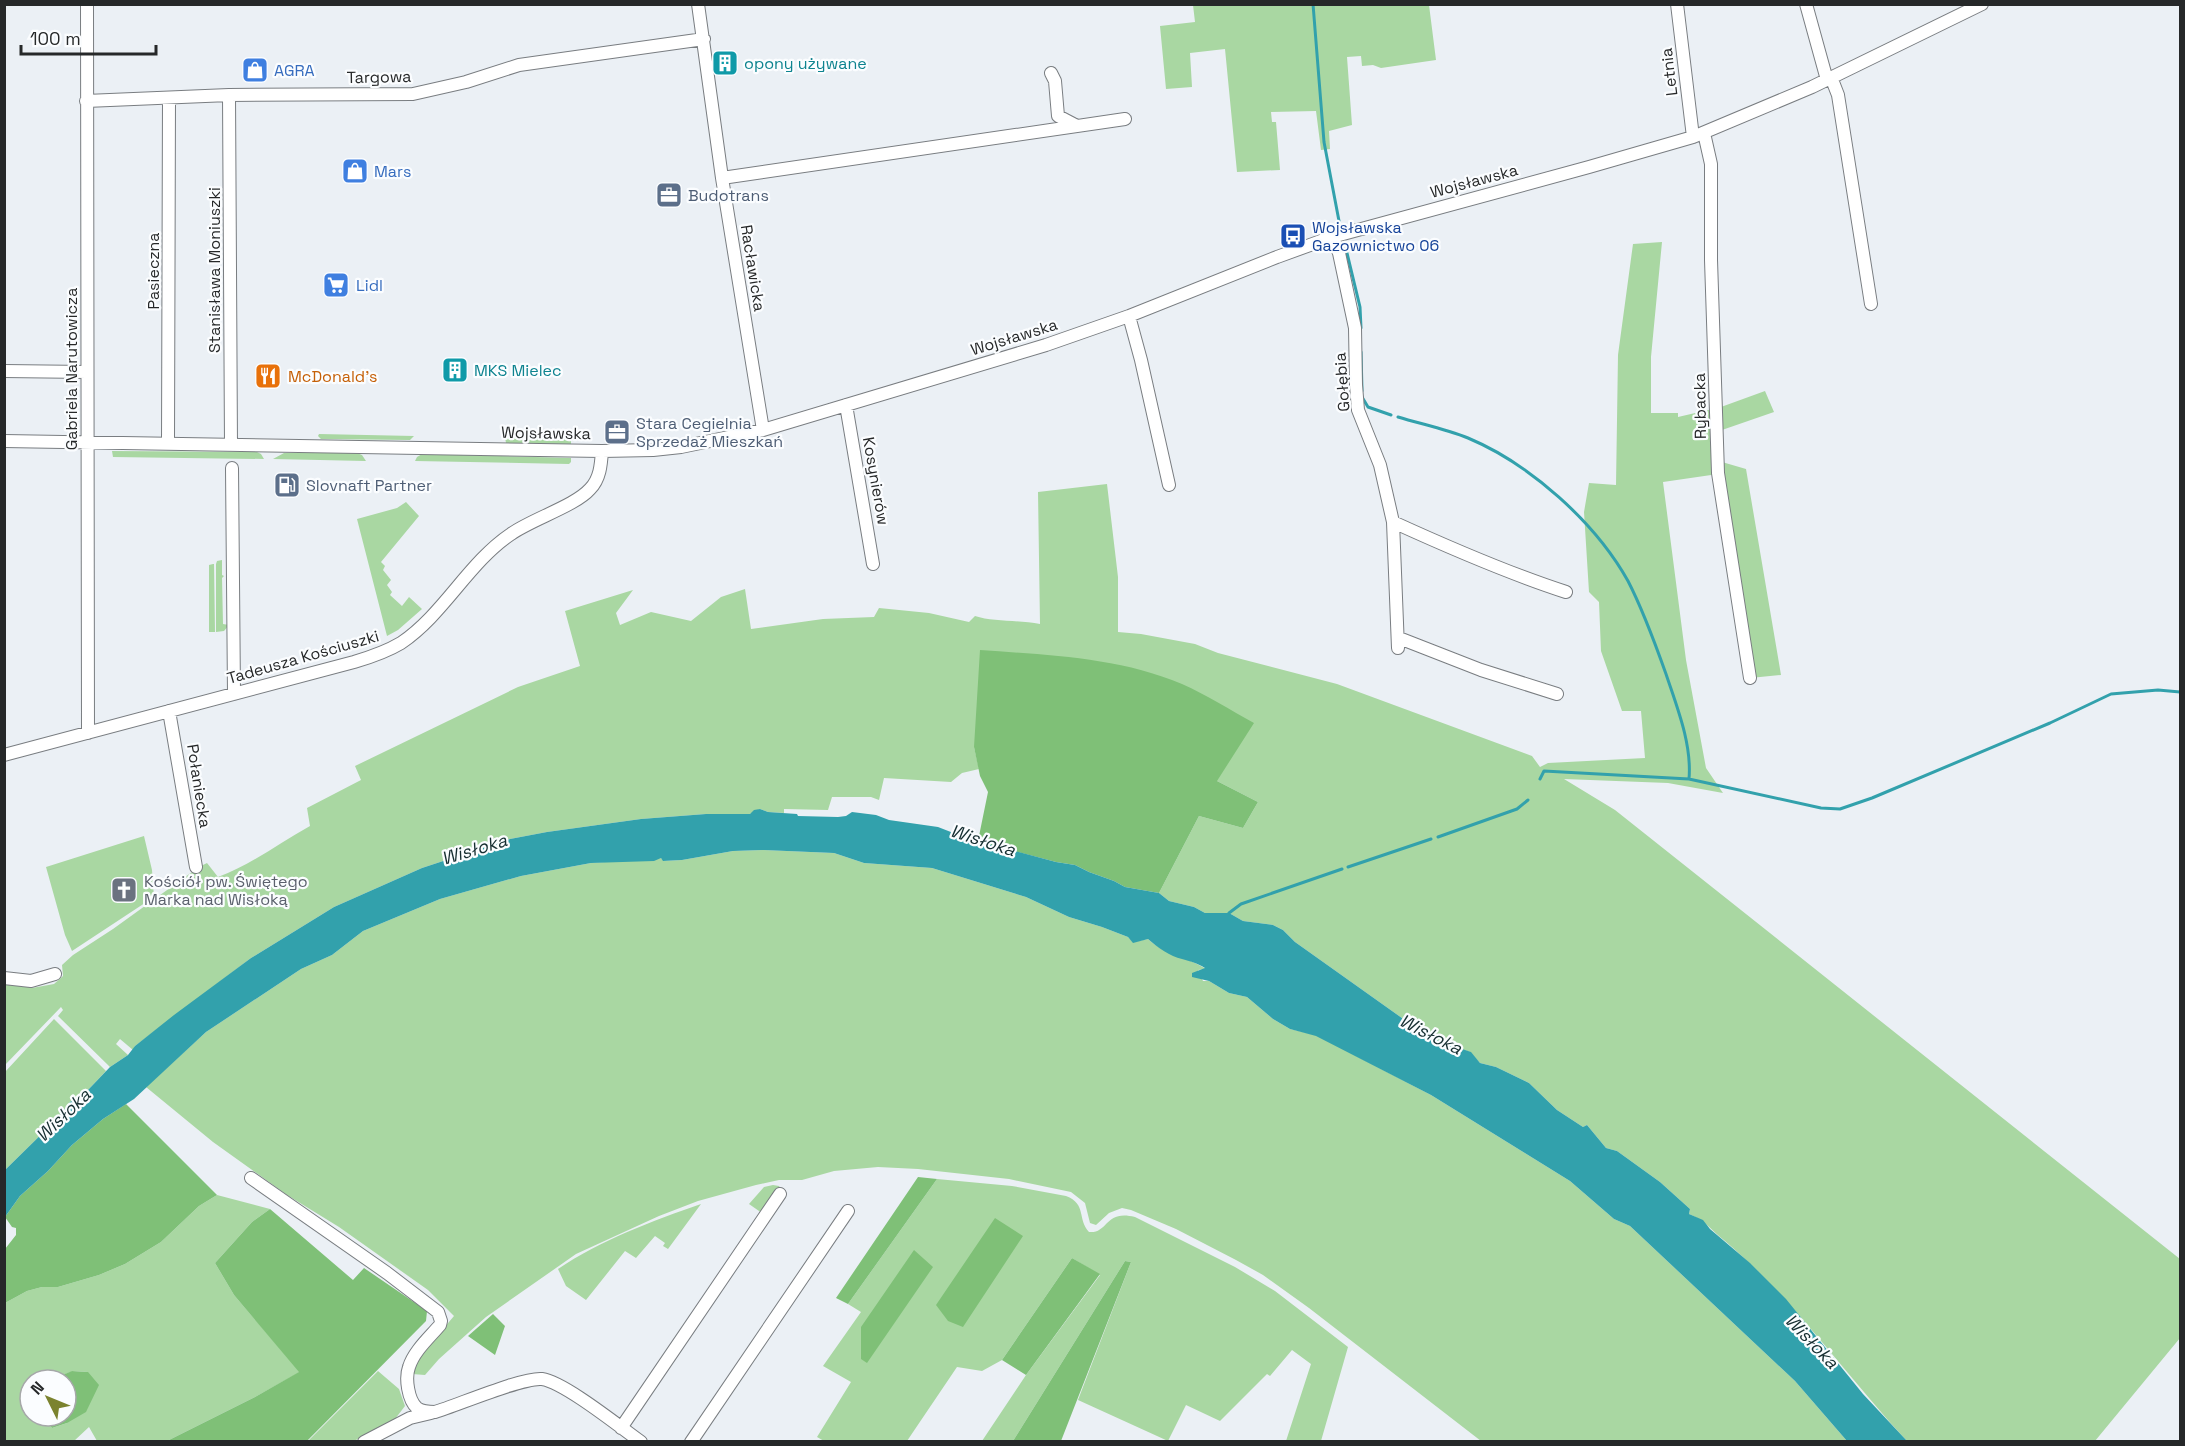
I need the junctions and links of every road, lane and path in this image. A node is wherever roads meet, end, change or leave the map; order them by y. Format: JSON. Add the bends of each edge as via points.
{"nodes":[{"id":1,"x":87,"y":4,"type":"edge"},
{"id":2,"x":698,"y":4,"type":"edge"},
{"id":3,"x":1677,"y":4,"type":"edge"},
{"id":4,"x":1806,"y":4,"type":"edge"},
{"id":5,"x":1982,"y":4,"type":"edge"},
{"id":6,"x":704,"y":39,"type":"junction"},
{"id":7,"x":1051,"y":73,"type":"dead end"},
{"id":8,"x":1829,"y":78,"type":"junction"},
{"id":9,"x":229,"y":95,"type":"junction"},
{"id":10,"x":169,"y":98,"type":"junction"},
{"id":11,"x":86,"y":101,"type":"junction"},
{"id":12,"x":1125,"y":119,"type":"dead end"},
{"id":13,"x":1077,"y":126,"type":"junction"},
{"id":14,"x":1699,"y":135,"type":"junction"},
{"id":15,"x":722,"y":178,"type":"junction"},
{"id":16,"x":1332,"y":237,"type":"junction"},
{"id":17,"x":1871,"y":304,"type":"dead end"},
{"id":18,"x":1129,"y":316,"type":"junction"},
{"id":19,"x":4,"y":371,"type":"edge"},
{"id":20,"x":87,"y":372,"type":"junction"},
{"id":21,"x":846,"y":405,"type":"junction"},
{"id":22,"x":763,"y":430,"type":"junction"},
{"id":23,"x":4,"y":441,"type":"edge"},
{"id":24,"x":87,"y":443,"type":"junction"},
{"id":25,"x":168,"y":444,"type":"junction"},
{"id":26,"x":231,"y":445,"type":"junction"},
{"id":27,"x":602,"y":451,"type":"junction"},
{"id":28,"x":232,"y":468,"type":"dead end"},
{"id":29,"x":1169,"y":485,"type":"dead end"},
{"id":30,"x":1393,"y":522,"type":"junction"},
{"id":31,"x":873,"y":564,"type":"dead end"},
{"id":32,"x":1566,"y":592,"type":"dead end"},
{"id":33,"x":1750,"y":678,"type":"dead end"},
{"id":34,"x":234,"y":694,"type":"junction"},
{"id":35,"x":1557,"y":694,"type":"dead end"},
{"id":36,"x":169,"y":711,"type":"junction"},
{"id":37,"x":88,"y":733,"type":"junction"},
{"id":38,"x":4,"y":755,"type":"edge"},
{"id":39,"x":196,"y":867,"type":"dead end"},
{"id":40,"x":56,"y":974,"type":"dead end"},
{"id":41,"x":4,"y":978,"type":"edge"},
{"id":42,"x":251,"y":1178,"type":"dead end"},
{"id":43,"x":780,"y":1194,"type":"dead end"},
{"id":44,"x":848,"y":1211,"type":"dead end"},
{"id":45,"x":413,"y":1413,"type":"junction"},
{"id":46,"x":621,"y":1428,"type":"junction"},
{"id":47,"x":364,"y":1442,"type":"edge"},
{"id":48,"x":641,"y":1442,"type":"edge"},
{"id":49,"x":691,"y":1442,"type":"edge"}],
"edges":[{"from":1,"to":11,"type":"street","name":"Gabriela Narutowicza"},
{"from":2,"to":6,"type":"street","name":"Racławicka"},
{"from":3,"to":14,"type":"street","name":"Letnia"},
{"from":4,"to":8,"type":"street"},
{"from":5,"to":8,"type":"street","name":"Wojsławska"},
{"from":6,"to":9,"type":"street","name":"Targowa","via":[[519,65],[412,94]]},
{"from":6,"to":15,"type":"street","name":"Racławicka"},
{"from":7,"to":13,"type":"street","via":[[1058,116]]},
{"from":8,"to":14,"type":"street","name":"Wojsławska"},
{"from":8,"to":17,"type":"street","via":[[1838,95]]},
{"from":9,"to":10,"type":"street","name":"Targowa"},
{"from":9,"to":26,"type":"street","name":"Stanisława Moniuszki"},
{"from":10,"to":11,"type":"street","name":"Targowa"},
{"from":10,"to":25,"type":"street","name":"Pasieczna"},
{"from":11,"to":20,"type":"street","name":"Gabriela Narutowicza"},
{"from":12,"to":13,"type":"street"},
{"from":13,"to":15,"type":"street"},
{"from":14,"to":16,"type":"street","name":"Wojsławska"},
{"from":14,"to":33,"type":"street","name":"Rybacka","via":[[1711,164],[1718,473]]},
{"from":15,"to":22,"type":"street","name":"Racławicka"},
{"from":16,"to":18,"type":"street","name":"Wojsławska"},
{"from":16,"to":30,"type":"street","name":"Gołębia","via":[[1355,328],[1358,410],[1380,465]]},
{"from":18,"to":21,"type":"street","name":"Wojsławska","via":[[1047,345]]},
{"from":18,"to":29,"type":"street"},
{"from":19,"to":20,"type":"street"},
{"from":20,"to":24,"type":"street","name":"Gabriela Narutowicza"},
{"from":21,"to":22,"type":"street","name":"Wojsławska"},
{"from":21,"to":31,"type":"street","name":"Kosynierów"},
{"from":22,"to":27,"type":"street","name":"Wojsławska","via":[[681,447]]},
{"from":23,"to":24,"type":"street","name":"Wojsławska"},
{"from":24,"to":25,"type":"street","name":"Wojsławska"},
{"from":24,"to":37,"type":"street","name":"Gabriela Narutowicza"},
{"from":25,"to":26,"type":"street","name":"Wojsławska"},
{"from":26,"to":27,"type":"street","name":"Wojsławska"},
{"from":27,"to":34,"type":"street","name":"Tadeusza Kościuszki","via":[[601,468],[584,495],[528,523],[496,545],[402,642],[371,657]]},
{"from":28,"to":34,"type":"street"},
{"from":30,"to":32,"type":"street","via":[[1517,576]]},
{"from":30,"to":35,"type":"street","name":"Gołębia","via":[[1399,643]]},
{"from":34,"to":36,"type":"street","name":"Tadeusza Kościuszki"},
{"from":36,"to":37,"type":"street","name":"Tadeusza Kościuszki"},
{"from":36,"to":39,"type":"street","name":"Połaniecka"},
{"from":37,"to":38,"type":"street","name":"Tadeusza Kościuszki"},
{"from":40,"to":41,"type":"street","via":[[31,981]]},
{"from":42,"to":45,"type":"street","via":[[438,1312],[440,1325],[417,1351],[408,1369]]},
{"from":43,"to":46,"type":"street"},
{"from":44,"to":49,"type":"street"},
{"from":45,"to":46,"type":"street","via":[[435,1412],[542,1379],[565,1388]]},
{"from":45,"to":47,"type":"street"},
{"from":46,"to":48,"type":"street"}]}
